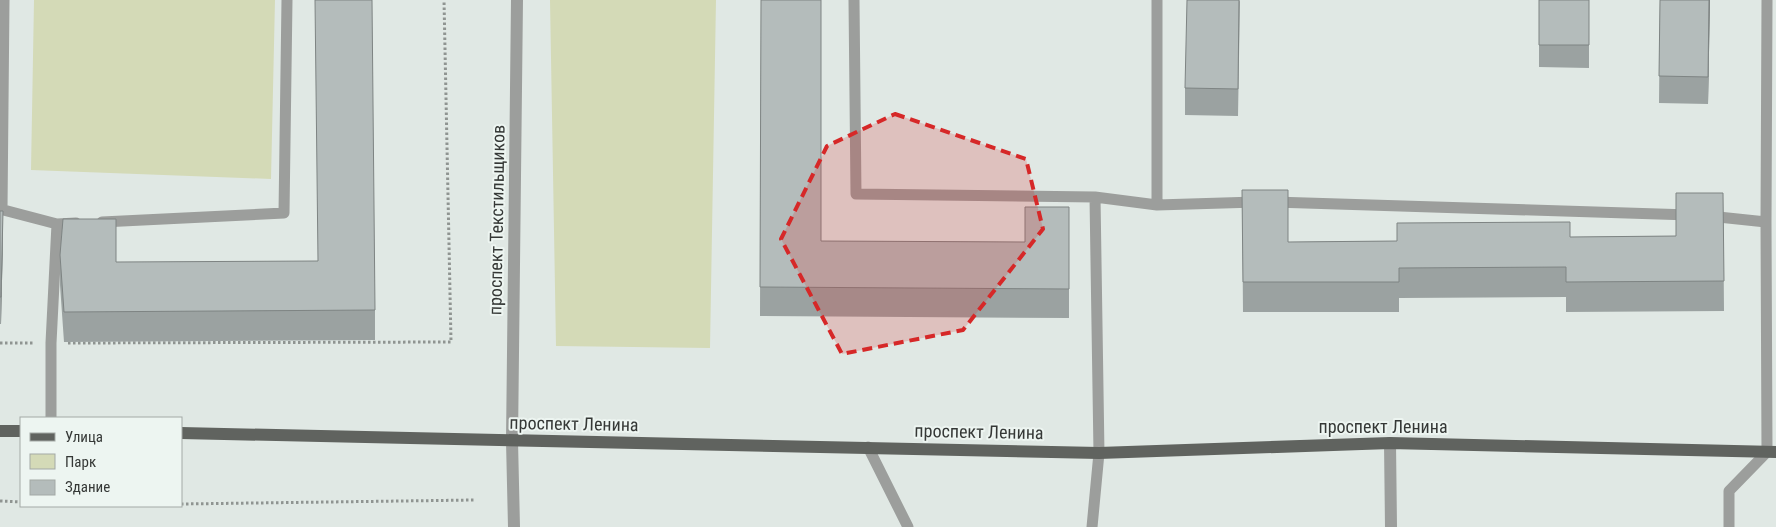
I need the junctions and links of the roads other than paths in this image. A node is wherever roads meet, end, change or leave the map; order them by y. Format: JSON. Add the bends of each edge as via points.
{"nodes":[{"id":1,"x":4,"y":0,"type":"edge"},
{"id":2,"x":287,"y":0,"type":"edge"},
{"id":3,"x":517,"y":0,"type":"edge"},
{"id":4,"x":854,"y":0,"type":"edge"},
{"id":5,"x":1157,"y":0,"type":"edge"},
{"id":6,"x":1767,"y":0,"type":"edge"},
{"id":7,"x":1095,"y":197,"type":"junction"},
{"id":8,"x":1158,"y":204,"type":"junction"},
{"id":9,"x":1,"y":209,"type":"edge"},
{"id":10,"x":57,"y":224,"type":"junction"},
{"id":11,"x":1769,"y":228,"type":"edge"},
{"id":12,"x":51,"y":417,"type":"edge"},
{"id":13,"x":20,"y":431,"type":"edge"},
{"id":14,"x":0,"y":432,"type":"edge"},
{"id":15,"x":182,"y":433,"type":"edge"},
{"id":16,"x":512,"y":441,"type":"junction"},
{"id":17,"x":1390,"y":443,"type":"junction"},
{"id":18,"x":868,"y":447,"type":"junction"},
{"id":19,"x":1771,"y":452,"type":"edge"},
{"id":20,"x":1099,"y":453,"type":"junction"},
{"id":21,"x":514,"y":527,"type":"edge"},
{"id":22,"x":908,"y":527,"type":"edge"},
{"id":23,"x":1092,"y":527,"type":"edge"},
{"id":24,"x":1391,"y":527,"type":"edge"},
{"id":25,"x":1729,"y":527,"type":"edge"}],
"edges":[{"from":1,"to":9,"type":"lane"},
{"from":2,"to":10,"type":"lane","via":[[284,213]]},
{"from":3,"to":16,"type":"street","name":"проспект Текстильщиков"},
{"from":4,"to":7,"type":"lane","via":[[856,194]]},
{"from":5,"to":8,"type":"lane"},
{"from":6,"to":11,"type":"lane"},
{"from":7,"to":8,"type":"lane"},
{"from":7,"to":20,"type":"lane"},
{"from":8,"to":11,"type":"lane","via":[[1246,202],[1662,213]]},
{"from":9,"to":10,"type":"lane"},
{"from":10,"to":12,"type":"lane"},
{"from":11,"to":19,"type":"lane"},
{"from":13,"to":14,"type":"main road"},
{"from":15,"to":16,"type":"main road","name":"проспект Ленина"},
{"from":16,"to":18,"type":"main road","name":"проспект Ленина"},
{"from":16,"to":21,"type":"street","name":"проспект Текстильщиков"},
{"from":17,"to":19,"type":"main road","name":"проспект Ленина"},
{"from":17,"to":20,"type":"main road","name":"проспект Ленина"},
{"from":17,"to":24,"type":"street"},
{"from":18,"to":20,"type":"main road","name":"проспект Ленина"},
{"from":18,"to":22,"type":"lane"},
{"from":19,"to":25,"type":"lane","via":[[1729,491]]},
{"from":20,"to":23,"type":"lane"}]}
